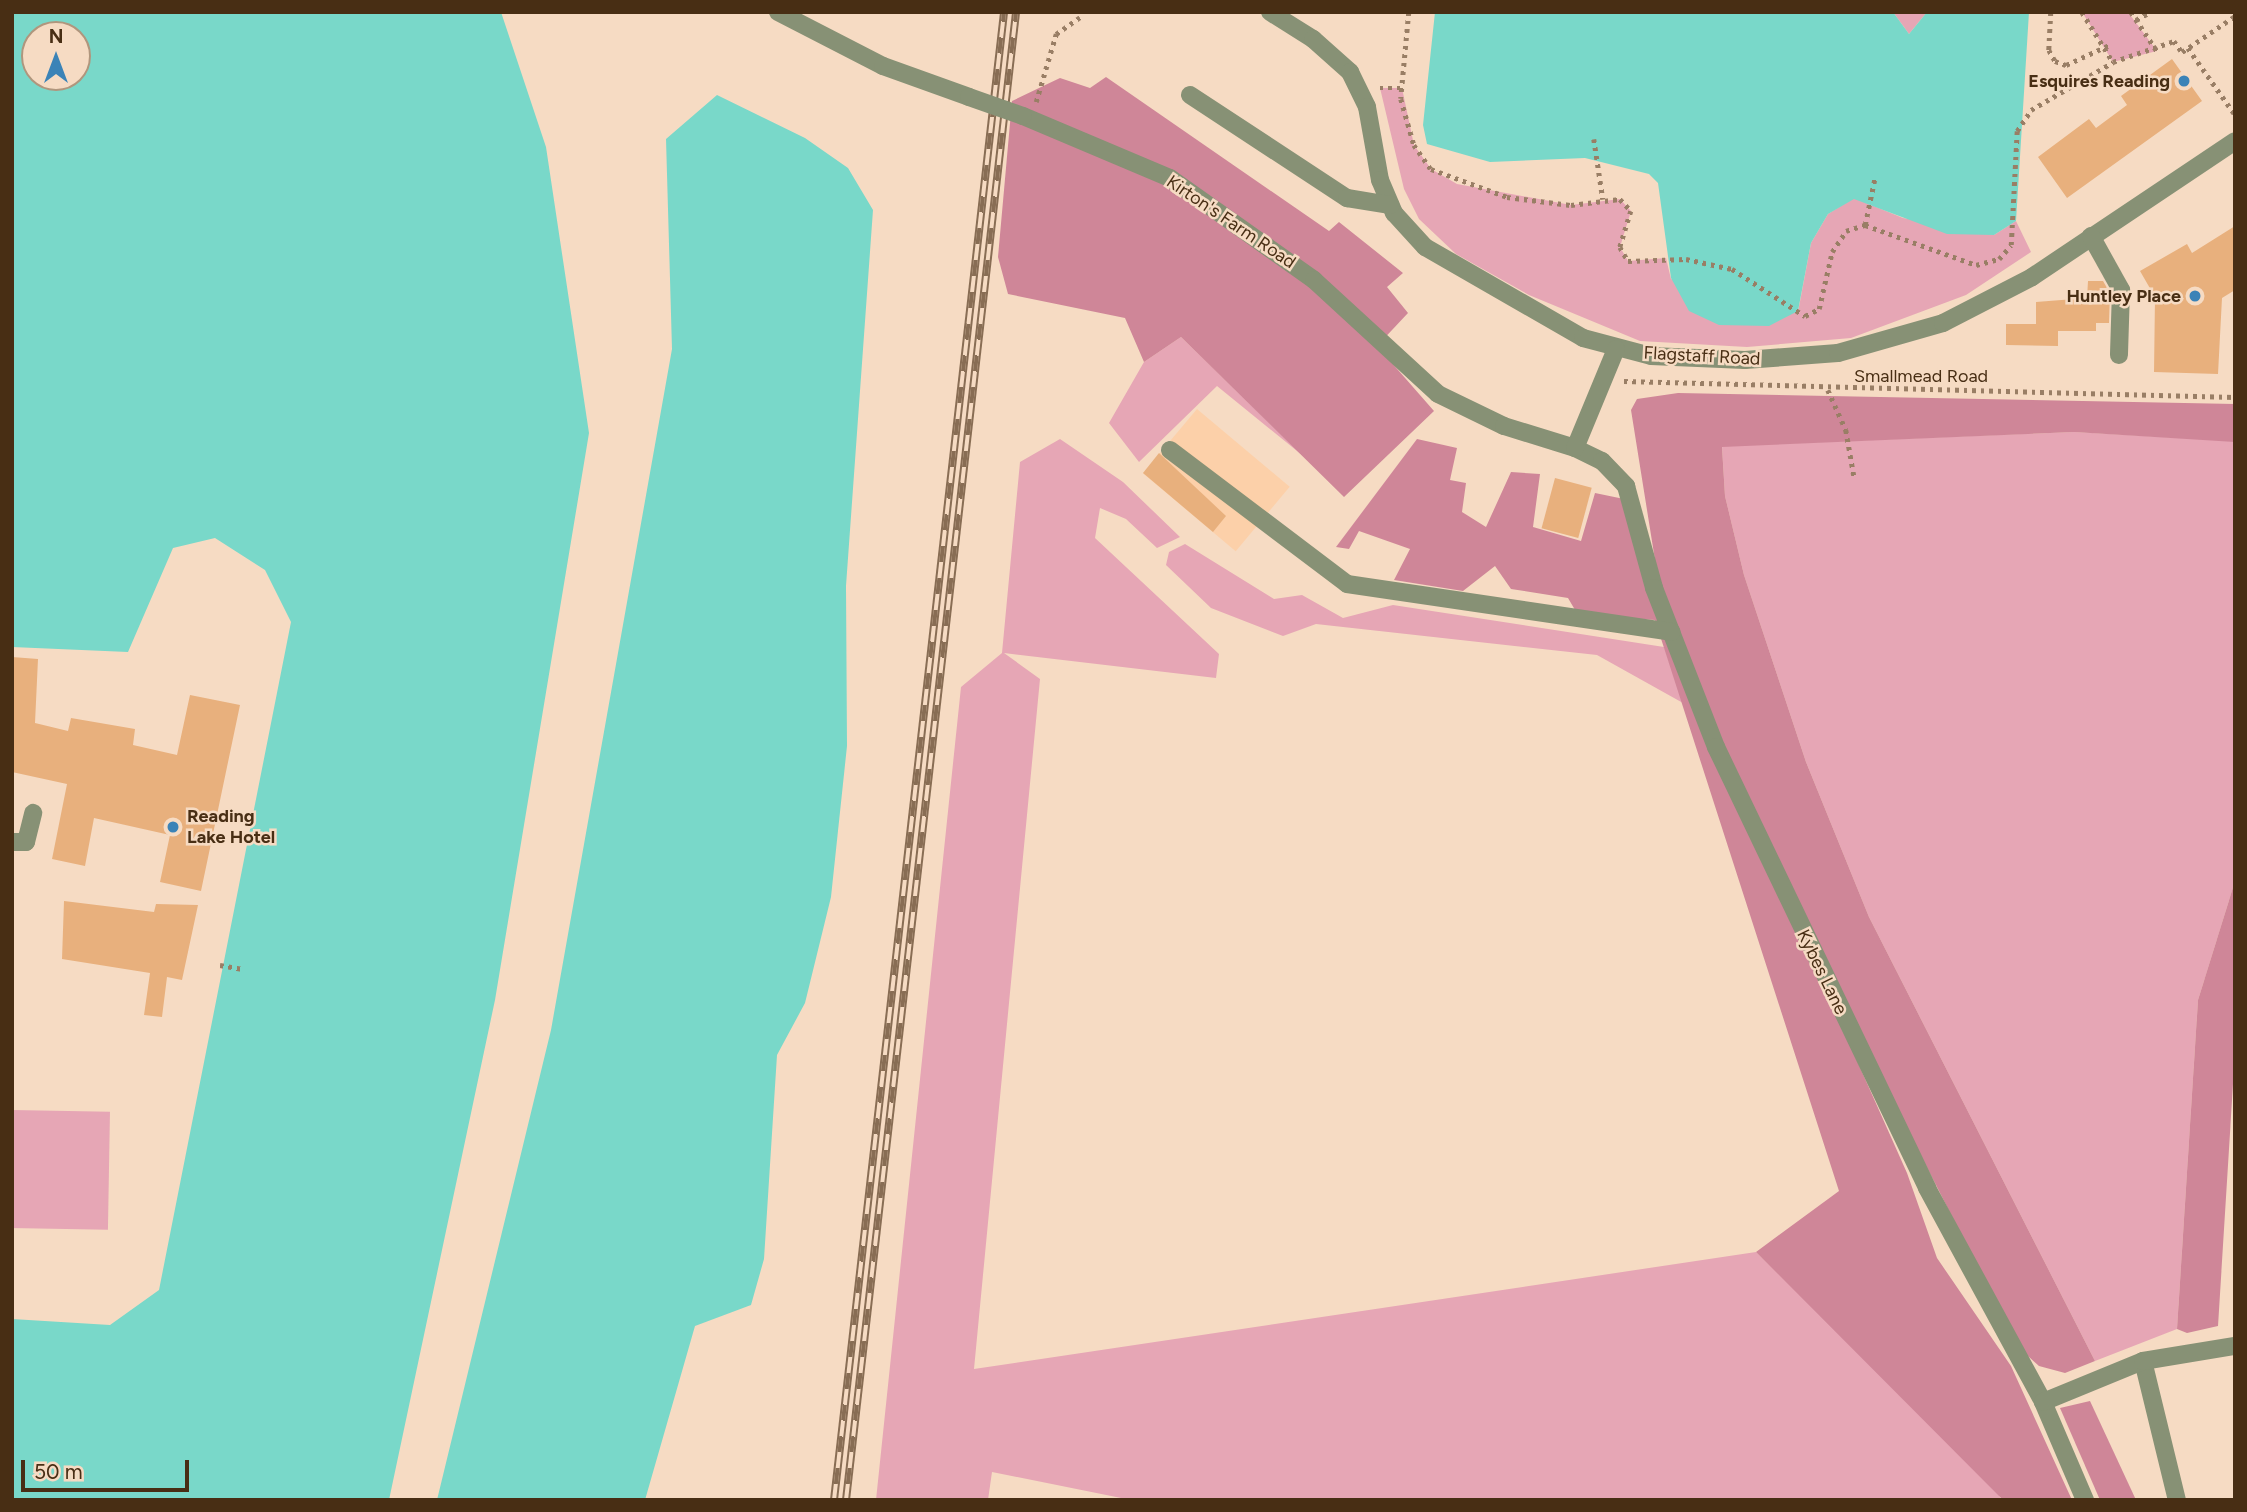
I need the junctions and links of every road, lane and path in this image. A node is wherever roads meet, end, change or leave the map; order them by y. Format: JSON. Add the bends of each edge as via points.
{"nodes":[{"id":1,"x":778,"y":12,"type":"edge"},
{"id":2,"x":1409,"y":12,"type":"edge"},
{"id":3,"x":2051,"y":12,"type":"edge"},
{"id":4,"x":2082,"y":12,"type":"edge"},
{"id":5,"x":2148,"y":13,"type":"edge"},
{"id":6,"x":1276,"y":14,"type":"edge"},
{"id":7,"x":2132,"y":15,"type":"edge"},
{"id":8,"x":2235,"y":16,"type":"edge"},
{"id":9,"x":1080,"y":17,"type":"dead end"},
{"id":10,"x":2109,"y":45,"type":"junction"},
{"id":11,"x":2188,"y":48,"type":"junction"},
{"id":12,"x":2157,"y":51,"type":"junction"},
{"id":13,"x":2113,"y":62,"type":"junction"},
{"id":14,"x":1380,"y":88,"type":"dead end"},
{"id":15,"x":1402,"y":88,"type":"junction"},
{"id":16,"x":1190,"y":95,"type":"dead end"},
{"id":17,"x":2234,"y":113,"type":"edge"},
{"id":18,"x":1027,"y":118,"type":"junction"},
{"id":19,"x":1594,"y":139,"type":"dead end"},
{"id":20,"x":2235,"y":141,"type":"edge"},
{"id":21,"x":1875,"y":177,"type":"dead end"},
{"id":22,"x":1603,"y":199,"type":"junction"},
{"id":23,"x":1390,"y":205,"type":"junction"},
{"id":24,"x":1865,"y":225,"type":"junction"},
{"id":25,"x":2091,"y":236,"type":"junction"},
{"id":26,"x":1616,"y":349,"type":"junction"},
{"id":27,"x":2119,"y":355,"type":"dead end"},
{"id":28,"x":1609,"y":378,"type":"junction"},
{"id":29,"x":1828,"y":390,"type":"junction"},
{"id":30,"x":2235,"y":397,"type":"edge"},
{"id":31,"x":1575,"y":448,"type":"junction"},
{"id":32,"x":1170,"y":450,"type":"dead end"},
{"id":33,"x":1854,"y":476,"type":"dead end"},
{"id":34,"x":1671,"y":632,"type":"junction"},
{"id":35,"x":33,"y":813,"type":"dead end"},
{"id":36,"x":12,"y":842,"type":"edge"},
{"id":37,"x":220,"y":965,"type":"dead end"},
{"id":38,"x":243,"y":969,"type":"dead end"},
{"id":39,"x":2235,"y":1346,"type":"edge"},
{"id":40,"x":2143,"y":1361,"type":"junction"},
{"id":41,"x":2043,"y":1402,"type":"junction"},
{"id":42,"x":2085,"y":1500,"type":"edge"},
{"id":43,"x":2177,"y":1500,"type":"edge"}],
"edges":[{"from":1,"to":18,"type":"street","name":"Kirton's Farm Road","bridge":true,"via":[[883,66]]},
{"from":2,"to":15,"type":"path"},
{"from":3,"to":10,"type":"path","via":[[2049,50],[2055,61],[2066,65]]},
{"from":4,"to":10,"type":"path"},
{"from":5,"to":7,"type":"path"},
{"from":6,"to":23,"type":"street","name":"Flagstaff Road","via":[[1335,55],[1359,87]]},
{"from":7,"to":12,"type":"path"},
{"from":8,"to":11,"type":"path"},
{"from":9,"to":18,"type":"path","via":[[1056,34]]},
{"from":10,"to":13,"type":"path"},
{"from":11,"to":12,"type":"path","via":[[2182,52],[2174,41]]},
{"from":11,"to":17,"type":"path"},
{"from":12,"to":13,"type":"path"},
{"from":13,"to":24,"type":"path","via":[[2031,110],[2017,131],[2015,221],[2011,245],[1999,259],[1976,265]]},
{"from":14,"to":15,"type":"path"},
{"from":15,"to":22,"type":"path","via":[[1414,145],[1432,169],[1457,184],[1571,205]]},
{"from":16,"to":23,"type":"street","via":[[1348,198]]},
{"from":18,"to":31,"type":"street","name":"Kirton's Farm Road","via":[[1170,178],[1314,280],[1459,408]]},
{"from":19,"to":22,"type":"path"},
{"from":20,"to":25,"type":"street","name":"Flagstaff Road"},
{"from":21,"to":24,"type":"path"},
{"from":22,"to":24,"type":"path","via":[[1627,204],[1631,220],[1622,254],[1644,262],[1686,259],[1732,269],[1798,312],[1819,309],[1832,252],[1846,231]]},
{"from":23,"to":26,"type":"street","name":"Flagstaff Road","via":[[1425,247],[1518,303]]},
{"from":25,"to":26,"type":"street","name":"Flagstaff Road","via":[[2032,277],[1943,323],[1838,353],[1734,360]]},
{"from":25,"to":27,"type":"street","via":[[2121,290]]},
{"from":26,"to":28,"type":"street"},
{"from":28,"to":29,"type":"path","name":"Smallmead Road"},
{"from":28,"to":31,"type":"street"},
{"from":29,"to":30,"type":"path","name":"Smallmead Road"},
{"from":29,"to":33,"type":"path","via":[[1846,430]]},
{"from":31,"to":34,"type":"street","name":"Kybes Lane","via":[[1602,461],[1626,486]]},
{"from":32,"to":34,"type":"street","via":[[1347,584]]},
{"from":34,"to":41,"type":"street","name":"Kybes Lane","via":[[1716,747],[1826,982]]},
{"from":35,"to":36,"type":"street","via":[[26,842]]},
{"from":37,"to":38,"type":"path"},
{"from":39,"to":40,"type":"street"},
{"from":40,"to":41,"type":"street"},
{"from":40,"to":43,"type":"street"},
{"from":41,"to":42,"type":"street","name":"Kybes Lane"}]}
